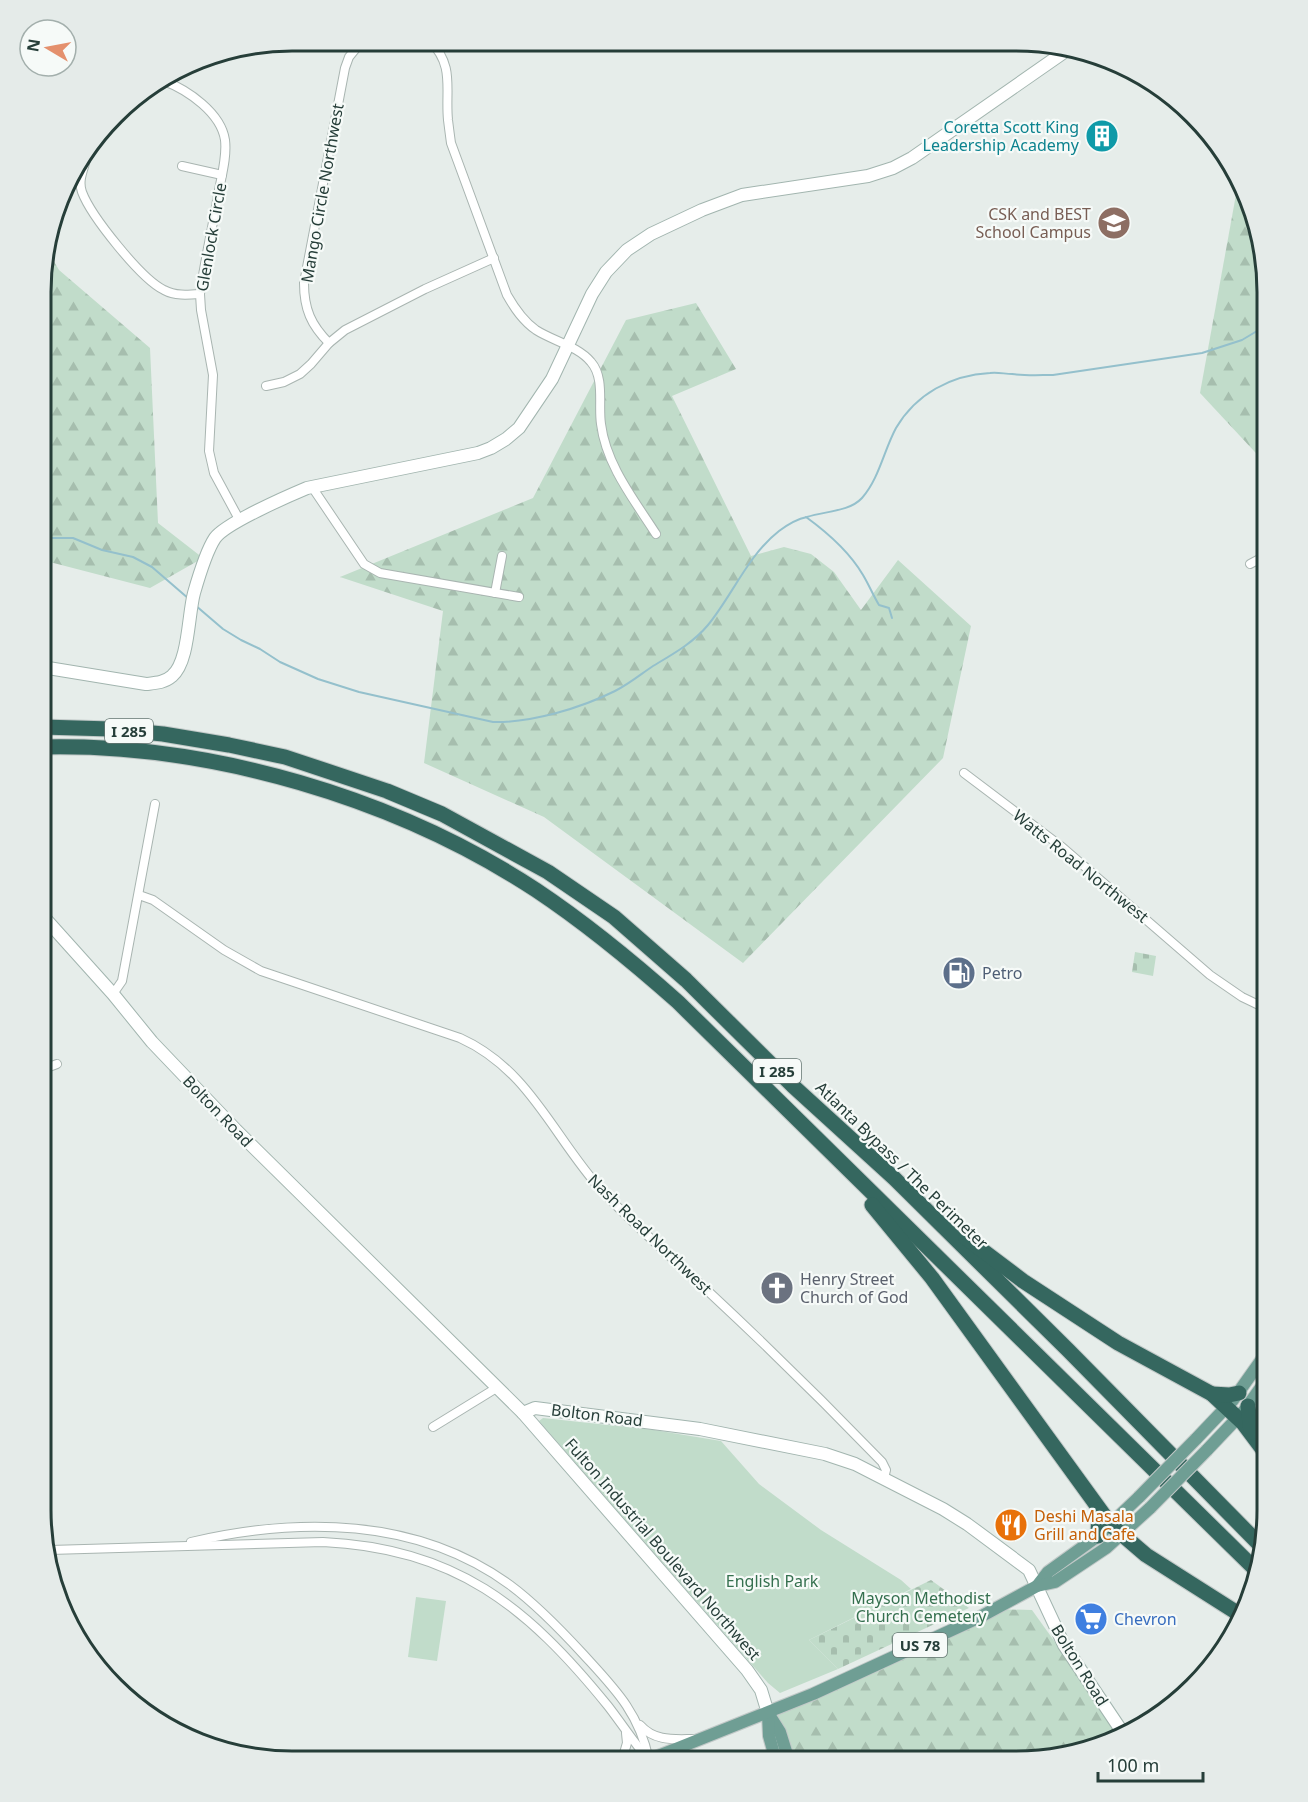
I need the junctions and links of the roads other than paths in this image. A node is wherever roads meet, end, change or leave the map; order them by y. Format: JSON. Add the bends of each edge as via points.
{"nodes":[{"id":1,"x":354,"y":51,"type":"edge"},
{"id":2,"x":438,"y":51,"type":"edge"},
{"id":3,"x":1059,"y":55,"type":"edge"},
{"id":4,"x":170,"y":84,"type":"edge"},
{"id":5,"x":182,"y":166,"type":"dead end"},
{"id":6,"x":83,"y":172,"type":"edge"},
{"id":7,"x":222,"y":175,"type":"junction"},
{"id":8,"x":494,"y":258,"type":"junction"},
{"id":9,"x":200,"y":294,"type":"junction"},
{"id":10,"x":329,"y":343,"type":"junction"},
{"id":11,"x":568,"y":345,"type":"junction"},
{"id":12,"x":266,"y":386,"type":"dead end"},
{"id":13,"x":312,"y":487,"type":"junction"},
{"id":14,"x":240,"y":521,"type":"junction"},
{"id":15,"x":656,"y":534,"type":"dead end"},
{"id":16,"x":502,"y":556,"type":"dead end"},
{"id":17,"x":1257,"y":560,"type":"edge"},
{"id":18,"x":1250,"y":564,"type":"dead end"},
{"id":19,"x":495,"y":593,"type":"junction"},
{"id":20,"x":519,"y":597,"type":"dead end"},
{"id":21,"x":51,"y":668,"type":"edge"},
{"id":22,"x":51,"y":725,"type":"edge"},
{"id":23,"x":51,"y":727,"type":"edge"},
{"id":24,"x":59,"y":727,"type":"junction"},
{"id":25,"x":51,"y":747,"type":"edge"},
{"id":26,"x":78,"y":748,"type":"junction"},
{"id":27,"x":51,"y":752,"type":"edge"},
{"id":28,"x":964,"y":773,"type":"dead end"},
{"id":29,"x":155,"y":804,"type":"dead end"},
{"id":30,"x":139,"y":895,"type":"junction"},
{"id":31,"x":51,"y":925,"type":"edge"},
{"id":32,"x":113,"y":994,"type":"junction"},
{"id":33,"x":1257,"y":1005,"type":"edge"},
{"id":34,"x":57,"y":1064,"type":"dead end"},
{"id":35,"x":51,"y":1066,"type":"edge"},
{"id":36,"x":820,"y":1142,"type":"junction"},
{"id":37,"x":894,"y":1178,"type":"junction"},
{"id":38,"x":1257,"y":1367,"type":"edge"},
{"id":39,"x":498,"y":1387,"type":"junction"},
{"id":40,"x":1257,"y":1390,"type":"edge"},
{"id":41,"x":1239,"y":1393,"type":"junction"},
{"id":42,"x":1212,"y":1394,"type":"junction"},
{"id":43,"x":1238,"y":1410,"type":"junction"},
{"id":44,"x":523,"y":1413,"type":"junction"},
{"id":45,"x":432,"y":1427,"type":"dead end"},
{"id":46,"x":1257,"y":1442,"type":"edge"},
{"id":47,"x":884,"y":1478,"type":"junction"},
{"id":48,"x":1099,"y":1510,"type":"junction"},
{"id":49,"x":1116,"y":1530,"type":"junction"},
{"id":50,"x":1098,"y":1536,"type":"junction"},
{"id":51,"x":1255,"y":1540,"type":"edge"},
{"id":52,"x":178,"y":1545,"type":"junction"},
{"id":53,"x":55,"y":1550,"type":"edge"},
{"id":54,"x":1250,"y":1565,"type":"edge"},
{"id":55,"x":1038,"y":1586,"type":"junction"},
{"id":56,"x":1234,"y":1611,"type":"edge"},
{"id":57,"x":768,"y":1713,"type":"junction"},
{"id":58,"x":638,"y":1723,"type":"junction"},
{"id":59,"x":624,"y":1727,"type":"junction"},
{"id":60,"x":1119,"y":1727,"type":"edge"},
{"id":61,"x":701,"y":1739,"type":"junction"},
{"id":62,"x":625,"y":1751,"type":"edge"},
{"id":63,"x":642,"y":1751,"type":"edge"},
{"id":64,"x":646,"y":1751,"type":"edge"},
{"id":65,"x":671,"y":1751,"type":"edge"},
{"id":66,"x":774,"y":1751,"type":"edge"},
{"id":67,"x":786,"y":1751,"type":"edge"}],
"edges":[{"from":1,"to":10,"type":"street","name":"Mango Circle Northwest","via":[[345,68],[304,283],[308,316]]},
{"from":2,"to":8,"type":"street","via":[[448,75],[451,143]]},
{"from":3,"to":11,"type":"street","via":[[893,168],[868,176],[742,195],[651,234],[627,250],[606,272]]},
{"from":4,"to":7,"type":"street","name":"Glenlock Circle","via":[[208,109],[219,124],[225,138]]},
{"from":5,"to":7,"type":"street"},
{"from":6,"to":9,"type":"street","via":[[82,192],[142,274],[171,294]]},
{"from":7,"to":9,"type":"street","name":"Glenlock Circle"},
{"from":8,"to":10,"type":"street","via":[[345,330]]},
{"from":8,"to":11,"type":"street","via":[[519,315],[537,330]]},
{"from":9,"to":14,"type":"street","name":"Glenlock Circle","via":[[213,375],[209,451],[214,473]]},
{"from":10,"to":12,"type":"street","via":[[300,374]]},
{"from":11,"to":13,"type":"street","via":[[552,379],[519,428],[491,448]]},
{"from":11,"to":15,"type":"street","via":[[592,362],[599,385],[604,439],[615,469]]},
{"from":13,"to":14,"type":"street"},
{"from":13,"to":19,"type":"street","via":[[371,569]]},
{"from":14,"to":21,"type":"street","via":[[223,530],[212,543],[194,594],[180,664],[172,676],[146,684]]},
{"from":16,"to":19,"type":"street"},
{"from":17,"to":18,"type":"street"},
{"from":19,"to":20,"type":"street"},
{"from":22,"to":24,"type":"highway"},
{"from":23,"to":24,"type":"highway","name":"Atlanta Bypass / The Perimeter","number":"I 285"},
{"from":24,"to":37,"type":"highway","name":"Atlanta Bypass / The Perimeter","number":"I 285","via":[[163,734],[285,757],[387,791],[476,832],[548,872],[614,917],[686,980],[792,1086]]},
{"from":25,"to":26,"type":"highway","number":"I 285"},
{"from":26,"to":27,"type":"highway"},
{"from":26,"to":36,"type":"highway","number":"I 285","via":[[176,757],[283,778],[392,815],[461,847],[536,890],[629,958]]},
{"from":28,"to":33,"type":"street","name":"Watts Road Northwest","via":[[1071,854],[1226,987]]},
{"from":29,"to":30,"type":"street"},
{"from":30,"to":32,"type":"street","via":[[122,981]]},
{"from":30,"to":47,"type":"street","name":"Nash Road Northwest","via":[[153,900],[261,971],[460,1038],[485,1052],[529,1092],[604,1193],[794,1371],[882,1462]]},
{"from":31,"to":32,"type":"street","name":"Bolton Road"},
{"from":32,"to":39,"type":"street","name":"Bolton Road","via":[[152,1042],[236,1130]]},
{"from":34,"to":35,"type":"street"},
{"from":36,"to":48,"type":"highway","via":[[932,1278]]},
{"from":36,"to":54,"type":"highway","number":"I 285"},
{"from":37,"to":42,"type":"highway","via":[[1023,1281],[1118,1343]]},
{"from":37,"to":51,"type":"highway","name":"Atlanta Bypass / The Perimeter","number":"I 285"},
{"from":38,"to":41,"type":"main road","number":"US 78"},
{"from":39,"to":44,"type":"street","name":"Bolton Road"},
{"from":39,"to":45,"type":"street"},
{"from":40,"to":43,"type":"main road","number":"US 78"},
{"from":41,"to":42,"type":"highway"},
{"from":41,"to":43,"type":"main road","number":"US 78"},
{"from":42,"to":43,"type":"highway"},
{"from":43,"to":46,"type":"highway"},
{"from":43,"to":49,"type":"main road","number":"US 78","bridge":true,"via":[[1207,1450],[1150,1508]]},
{"from":43,"to":49,"type":"main road","number":"US 78","bridge":true,"via":[[1196,1439],[1139,1497]]},
{"from":44,"to":47,"type":"street","name":"Bolton Road","via":[[535,1407],[700,1429],[825,1454]]},
{"from":44,"to":57,"type":"street","name":"Fulton Industrial Boulevard Northwest","via":[[747,1670],[761,1690]]},
{"from":47,"to":55,"type":"street","name":"Bolton Road","via":[[967,1524],[1029,1570]]},
{"from":48,"to":49,"type":"highway"},
{"from":48,"to":50,"type":"highway"},
{"from":49,"to":50,"type":"main road","number":"US 78"},
{"from":49,"to":55,"type":"main road","number":"US 78","via":[[1089,1560],[1055,1582]]},
{"from":49,"to":56,"type":"highway","via":[[1146,1555]]},
{"from":50,"to":55,"type":"main road","number":"US 78","via":[[1048,1572]]},
{"from":52,"to":53,"type":"street"},
{"from":52,"to":58,"type":"street","via":[[234,1532],[337,1526],[423,1542],[508,1583],[548,1616],[619,1694]]},
{"from":52,"to":59,"type":"street","via":[[349,1543],[442,1566],[500,1597],[536,1627]]},
{"from":55,"to":57,"type":"main road","number":"US 78","via":[[1000,1608]]},
{"from":55,"to":60,"type":"street","name":"Bolton Road","via":[[1064,1645]]},
{"from":57,"to":61,"type":"main road","number":"US 78"},
{"from":57,"to":66,"type":"main road","name":"Fulton Industrial Boulevard Northwest"},
{"from":57,"to":67,"type":"main road","name":"Fulton Industrial Boulevard Northwest"},
{"from":58,"to":61,"type":"street","via":[[657,1737]]},
{"from":58,"to":64,"type":"street"},
{"from":59,"to":62,"type":"street"},
{"from":59,"to":63,"type":"street"},
{"from":61,"to":65,"type":"main road","number":"US 78"}]}
